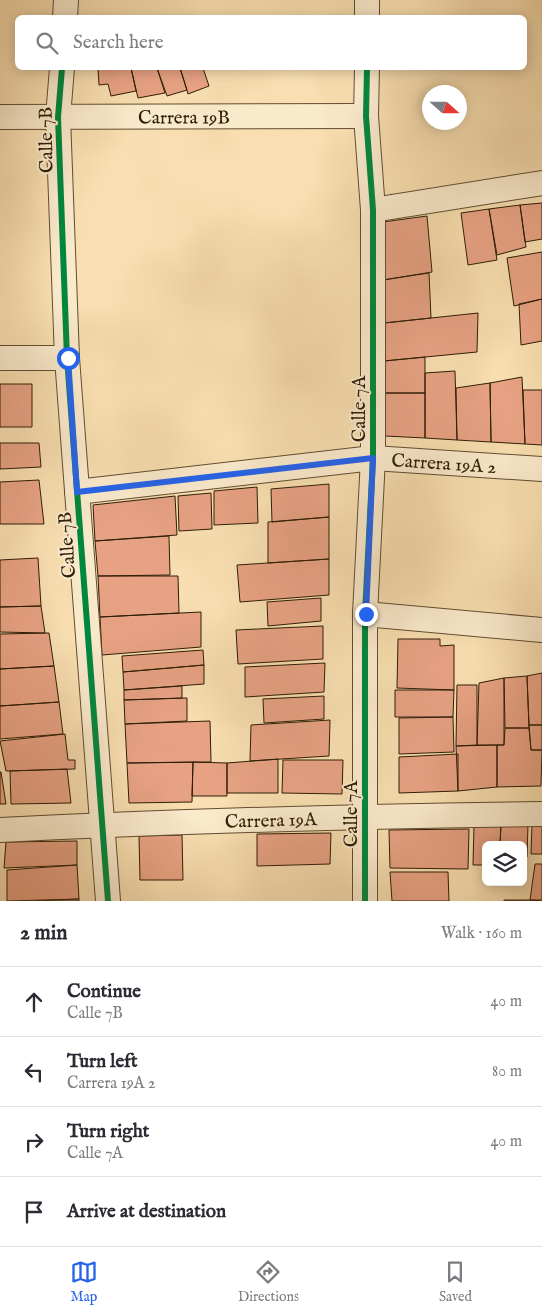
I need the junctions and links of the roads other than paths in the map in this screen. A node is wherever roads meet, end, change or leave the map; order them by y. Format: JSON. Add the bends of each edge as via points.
{"nodes":[{"id":1,"x":66,"y":0,"type":"edge"},
{"id":2,"x":367,"y":0,"type":"edge"},
{"id":3,"x":65,"y":15,"type":"edge"},
{"id":4,"x":367,"y":15,"type":"edge"},
{"id":5,"x":62,"y":70,"type":"edge"},
{"id":6,"x":367,"y":70,"type":"edge"},
{"id":7,"x":366,"y":116,"type":"junction"},
{"id":8,"x":0,"y":117,"type":"edge"},
{"id":9,"x":58,"y":117,"type":"junction"},
{"id":10,"x":542,"y":183,"type":"edge"},
{"id":11,"x":373,"y":210,"type":"junction"},
{"id":12,"x":0,"y":358,"type":"edge"},
{"id":13,"x":68,"y":358,"type":"junction"},
{"id":14,"x":373,"y":458,"type":"junction"},
{"id":15,"x":542,"y":469,"type":"edge"},
{"id":16,"x":77,"y":492,"type":"junction"},
{"id":17,"x":366,"y":614,"type":"junction"},
{"id":18,"x":542,"y":630,"type":"edge"},
{"id":19,"x":542,"y":814,"type":"edge"},
{"id":20,"x":365,"y":816,"type":"junction"},
{"id":21,"x":102,"y":825,"type":"junction"},
{"id":22,"x":0,"y":830,"type":"edge"},
{"id":23,"x":108,"y":901,"type":"edge"},
{"id":24,"x":365,"y":901,"type":"edge"}],
"edges":[{"from":1,"to":3,"type":"street"},
{"from":2,"to":4,"type":"street"},
{"from":5,"to":9,"type":"street","name":"Calle 7B"},
{"from":6,"to":7,"type":"street","name":"Calle 7A"},
{"from":7,"to":9,"type":"street","name":"Carrera 19B"},
{"from":7,"to":11,"type":"street","name":"Calle 7A"},
{"from":8,"to":9,"type":"street","name":"Carrera 19B"},
{"from":9,"to":13,"type":"street","name":"Calle 7B"},
{"from":10,"to":11,"type":"street"},
{"from":11,"to":14,"type":"street","name":"Calle 7A"},
{"from":12,"to":13,"type":"street"},
{"from":13,"to":16,"type":"street","name":"Calle 7B"},
{"from":14,"to":15,"type":"street","name":"Carrera 19A 2"},
{"from":14,"to":16,"type":"street","name":"Carrera 19A 2"},
{"from":14,"to":17,"type":"street","name":"Calle 7A"},
{"from":16,"to":21,"type":"street","name":"Calle 7B"},
{"from":17,"to":18,"type":"street"},
{"from":17,"to":20,"type":"street","name":"Calle 7A"},
{"from":19,"to":20,"type":"street","name":"Carrera 19A"},
{"from":20,"to":21,"type":"street","name":"Carrera 19A"},
{"from":20,"to":24,"type":"street","name":"Calle 7A"},
{"from":21,"to":22,"type":"street","name":"Carrera 19A"},
{"from":21,"to":23,"type":"street","name":"Calle 7B"}]}
